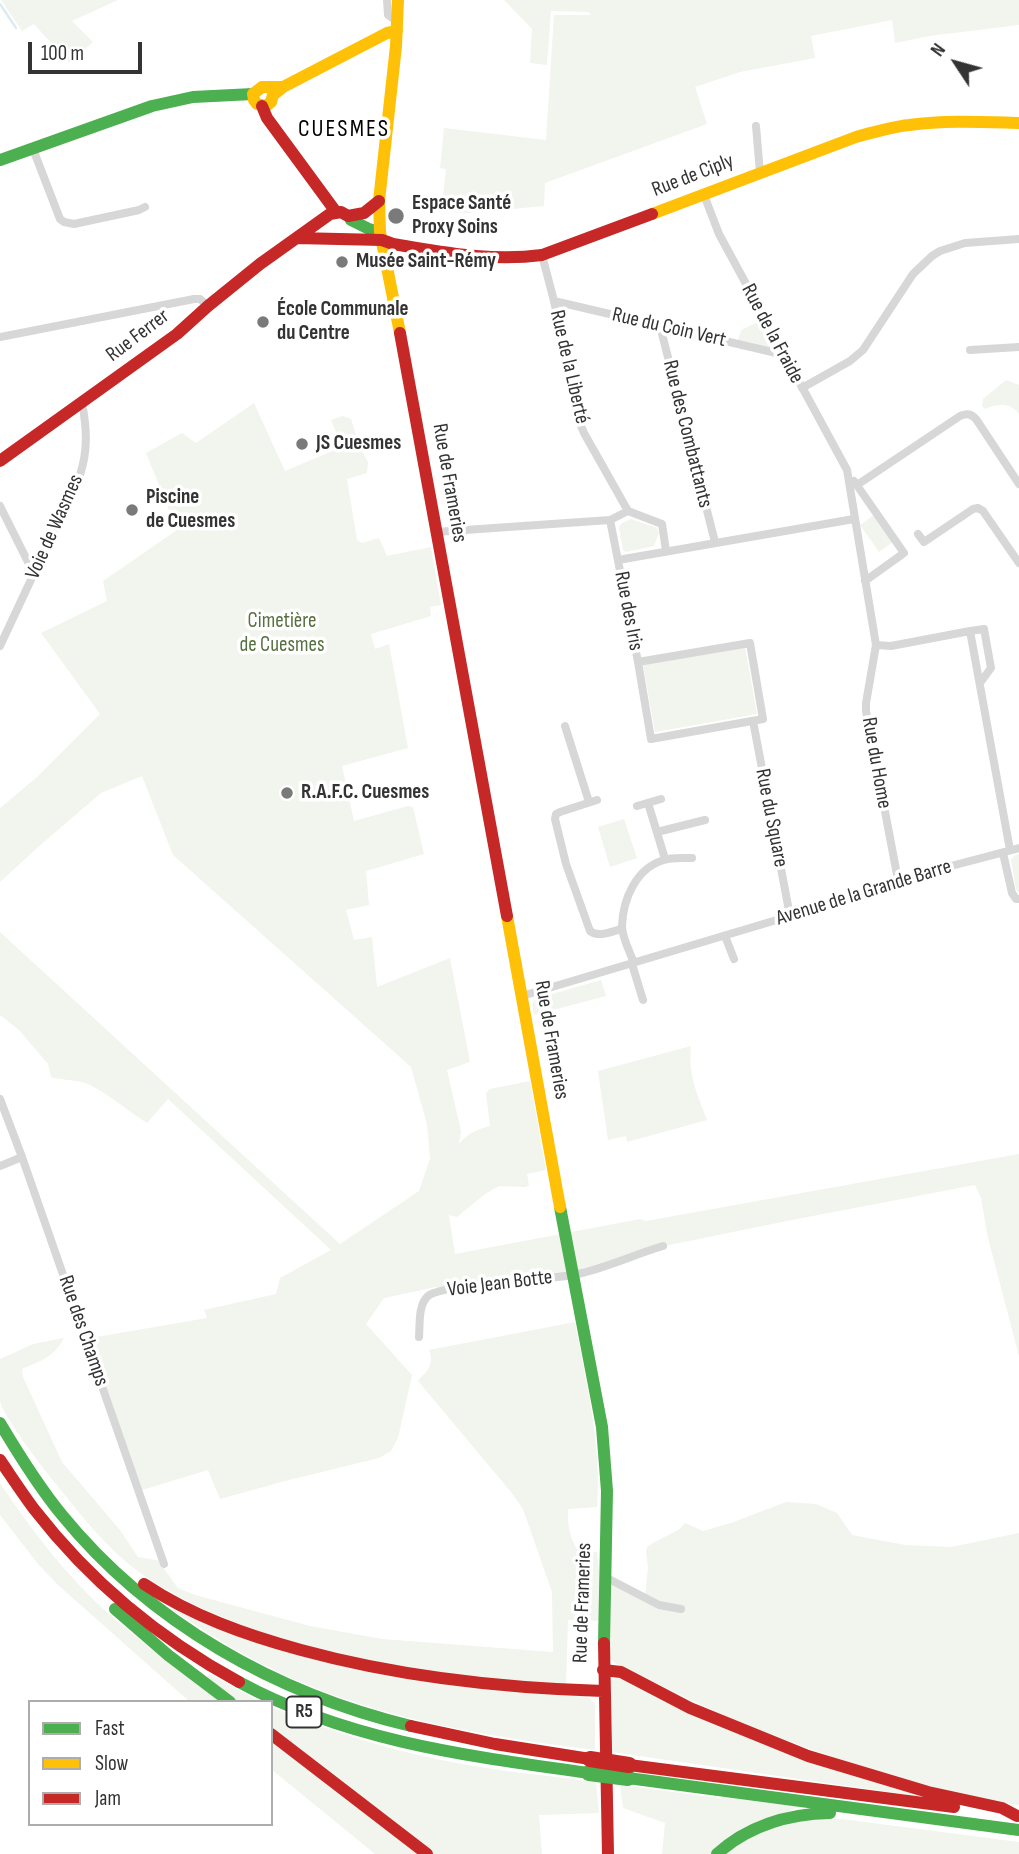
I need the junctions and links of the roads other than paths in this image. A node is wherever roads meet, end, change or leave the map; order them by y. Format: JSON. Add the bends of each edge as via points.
{"nodes":[{"id":1,"x":387,"y":0,"type":"edge"},
{"id":2,"x":398,"y":0,"type":"edge"},
{"id":3,"x":397,"y":31,"type":"junction"},
{"id":4,"x":268,"y":94,"type":"junction"},
{"id":5,"x":1019,"y":123,"type":"edge"},
{"id":6,"x":757,"y":126,"type":"dead end"},
{"id":7,"x":33,"y":149,"type":"junction"},
{"id":8,"x":0,"y":160,"type":"edge"},
{"id":9,"x":760,"y":173,"type":"junction"},
{"id":10,"x":704,"y":195,"type":"junction"},
{"id":11,"x":379,"y":201,"type":"junction"},
{"id":12,"x":145,"y":207,"type":"dead end"},
{"id":13,"x":341,"y":216,"type":"junction"},
{"id":14,"x":381,"y":236,"type":"junction"},
{"id":15,"x":296,"y":238,"type":"junction"},
{"id":16,"x":339,"y":239,"type":"junction"},
{"id":17,"x":1019,"y":239,"type":"edge"},
{"id":18,"x":542,"y":255,"type":"junction"},
{"id":19,"x":554,"y":301,"type":"junction"},
{"id":20,"x":208,"y":306,"type":"junction"},
{"id":21,"x":660,"y":326,"type":"junction"},
{"id":22,"x":0,"y":337,"type":"edge"},
{"id":23,"x":1019,"y":347,"type":"edge"},
{"id":24,"x":970,"y":350,"type":"dead end"},
{"id":25,"x":785,"y":355,"type":"junction"},
{"id":26,"x":802,"y":388,"type":"junction"},
{"id":27,"x":82,"y":403,"type":"junction"},
{"id":28,"x":0,"y":461,"type":"edge"},
{"id":29,"x":846,"y":470,"type":"junction"},
{"id":30,"x":1019,"y":484,"type":"edge"},
{"id":31,"x":857,"y":485,"type":"junction"},
{"id":32,"x":0,"y":506,"type":"edge"},
{"id":33,"x":628,"y":512,"type":"junction"},
{"id":34,"x":853,"y":519,"type":"junction"},
{"id":35,"x":610,"y":520,"type":"junction"},
{"id":36,"x":436,"y":532,"type":"junction"},
{"id":37,"x":918,"y":534,"type":"dead end"},
{"id":38,"x":715,"y":542,"type":"junction"},
{"id":39,"x":666,"y":551,"type":"junction"},
{"id":40,"x":618,"y":560,"type":"junction"},
{"id":41,"x":1019,"y":563,"type":"edge"},
{"id":42,"x":34,"y":574,"type":"junction"},
{"id":43,"x":864,"y":580,"type":"junction"},
{"id":44,"x":970,"y":631,"type":"junction"},
{"id":45,"x":876,"y":645,"type":"junction"},
{"id":46,"x":0,"y":646,"type":"edge"},
{"id":47,"x":638,"y":662,"type":"junction"},
{"id":48,"x":979,"y":683,"type":"junction"},
{"id":49,"x":753,"y":721,"type":"junction"},
{"id":50,"x":565,"y":726,"type":"dead end"},
{"id":51,"x":661,"y":799,"type":"dead end"},
{"id":52,"x":648,"y":803,"type":"junction"},
{"id":53,"x":637,"y":806,"type":"dead end"},
{"id":54,"x":705,"y":820,"type":"dead end"},
{"id":55,"x":657,"y":832,"type":"junction"},
{"id":56,"x":1011,"y":850,"type":"edge"},
{"id":57,"x":692,"y":858,"type":"dead end"},
{"id":58,"x":665,"y":859,"type":"junction"},
{"id":59,"x":898,"y":880,"type":"junction"},
{"id":60,"x":1019,"y":899,"type":"edge"},
{"id":61,"x":790,"y":916,"type":"junction"},
{"id":62,"x":622,"y":929,"type":"junction"},
{"id":63,"x":725,"y":936,"type":"junction"},
{"id":64,"x":734,"y":958,"type":"dead end"},
{"id":65,"x":633,"y":964,"type":"junction"},
{"id":66,"x":522,"y":996,"type":"junction"},
{"id":67,"x":643,"y":1000,"type":"dead end"},
{"id":68,"x":0,"y":1098,"type":"edge"},
{"id":69,"x":22,"y":1157,"type":"junction"},
{"id":70,"x":0,"y":1166,"type":"edge"},
{"id":71,"x":663,"y":1246,"type":"dead end"},
{"id":72,"x":574,"y":1275,"type":"junction"},
{"id":73,"x":419,"y":1337,"type":"dead end"},
{"id":74,"x":0,"y":1423,"type":"edge"},
{"id":75,"x":0,"y":1460,"type":"edge"},
{"id":76,"x":66,"y":1547,"type":"junction"},
{"id":77,"x":99,"y":1554,"type":"junction"},
{"id":78,"x":164,"y":1564,"type":"dead end"},
{"id":79,"x":604,"y":1577,"type":"junction"},
{"id":80,"x":681,"y":1609,"type":"dead end"},
{"id":81,"x":603,"y":1670,"type":"junction"},
{"id":82,"x":603,"y":1691,"type":"junction"},
{"id":83,"x":227,"y":1700,"type":"edge"},
{"id":84,"x":273,"y":1736,"type":"edge"},
{"id":85,"x":589,"y":1766,"type":"junction"},
{"id":86,"x":628,"y":1771,"type":"junction"},
{"id":87,"x":860,"y":1809,"type":"junction"},
{"id":88,"x":1018,"y":1820,"type":"edge"},
{"id":89,"x":427,"y":1854,"type":"edge"},
{"id":90,"x":608,"y":1854,"type":"edge"},
{"id":91,"x":717,"y":1854,"type":"edge"}],
"edges":[{"from":1,"to":3,"type":"street","via":[[388,15]]},
{"from":2,"to":3,"type":"main road","name":"Rue de Frameries"},
{"from":3,"to":4,"type":"main road"},
{"from":3,"to":11,"type":"main road","name":"Rue de Frameries"},
{"from":4,"to":7,"type":"main road","via":[[171,101]]},
{"from":4,"to":13,"type":"main road","via":[[267,118]]},
{"from":5,"to":9,"type":"main road","name":"Rue de Ciply","via":[[912,124],[856,137]]},
{"from":6,"to":9,"type":"street"},
{"from":7,"to":8,"type":"main road"},
{"from":7,"to":12,"type":"street","via":[[64,222],[74,224]]},
{"from":9,"to":10,"type":"main road","name":"Rue de Ciply"},
{"from":10,"to":18,"type":"main road","name":"Rue de Ciply"},
{"from":10,"to":25,"type":"street","name":"Rue de la Fraide","via":[[719,234]]},
{"from":11,"to":13,"type":"main road","name":"Rue Ferrer","via":[[364,213]]},
{"from":11,"to":14,"type":"main road","name":"Rue de Frameries"},
{"from":13,"to":14,"type":"main road"},
{"from":13,"to":15,"type":"main road","name":"Rue Ferrer"},
{"from":13,"to":16,"type":"main road","via":[[350,230]]},
{"from":13,"to":16,"type":"main road","via":[[325,227]]},
{"from":14,"to":16,"type":"main road"},
{"from":14,"to":18,"type":"main road","name":"Rue de Ciply","via":[[393,244],[491,259]]},
{"from":14,"to":36,"type":"main road","name":"Rue de Frameries"},
{"from":15,"to":16,"type":"main road"},
{"from":15,"to":20,"type":"main road","name":"Rue Ferrer"},
{"from":17,"to":26,"type":"street","via":[[965,243],[932,256],[863,350]]},
{"from":18,"to":19,"type":"street","name":"Rue de la Liberté"},
{"from":19,"to":21,"type":"street","name":"Rue du Coin Vert"},
{"from":19,"to":33,"type":"street","name":"Rue de la Liberté","via":[[577,416]]},
{"from":20,"to":22,"type":"street","via":[[194,299]]},
{"from":20,"to":27,"type":"main road","name":"Rue Ferrer"},
{"from":21,"to":25,"type":"street","name":"Rue du Coin Vert"},
{"from":21,"to":38,"type":"street","name":"Rue des Combattants"},
{"from":23,"to":24,"type":"street"},
{"from":25,"to":26,"type":"street","name":"Rue de la Fraide"},
{"from":26,"to":29,"type":"street","name":"Rue de la Fraide"},
{"from":27,"to":28,"type":"main road","name":"Rue Ferrer"},
{"from":27,"to":42,"type":"street","name":"Voie de Wasmes","via":[[84,462]]},
{"from":29,"to":31,"type":"street","name":"Rue de la Fraide"},
{"from":29,"to":34,"type":"street","name":"Rue de la Fraide"},
{"from":30,"to":31,"type":"street","via":[[976,419],[965,414]]},
{"from":31,"to":43,"type":"street","name":"Rue de la Fraide","via":[[904,553]]},
{"from":32,"to":42,"type":"street"},
{"from":33,"to":35,"type":"street"},
{"from":33,"to":39,"type":"street","via":[[662,524]]},
{"from":34,"to":38,"type":"street"},
{"from":34,"to":43,"type":"street","name":"Rue de la Fraide"},
{"from":35,"to":36,"type":"street"},
{"from":35,"to":40,"type":"street","name":"Rue des Iris"},
{"from":36,"to":66,"type":"main road","name":"Rue de Frameries"},
{"from":37,"to":41,"type":"street","via":[[924,542],[978,508]]},
{"from":38,"to":39,"type":"street"},
{"from":39,"to":40,"type":"street"},
{"from":40,"to":47,"type":"street","name":"Rue des Iris"},
{"from":42,"to":46,"type":"street","name":"Voie de Wasmes"},
{"from":43,"to":45,"type":"street","name":"Rue de la Fraide"},
{"from":44,"to":45,"type":"street"},
{"from":44,"to":48,"type":"street"},
{"from":44,"to":48,"type":"street","via":[[985,629],[991,668]]},
{"from":45,"to":59,"type":"street","name":"Rue du Home","via":[[866,711]]},
{"from":47,"to":49,"type":"street","name":"Rue des Iris","via":[[651,738]]},
{"from":47,"to":49,"type":"street","via":[[750,643],[763,719]]},
{"from":48,"to":56,"type":"street"},
{"from":49,"to":61,"type":"street","name":"Rue du Square"},
{"from":50,"to":62,"type":"street","via":[[593,801],[556,814],[566,864],[590,931],[601,934]]},
{"from":51,"to":52,"type":"street"},
{"from":52,"to":53,"type":"street"},
{"from":52,"to":55,"type":"street"},
{"from":54,"to":55,"type":"street"},
{"from":55,"to":58,"type":"street"},
{"from":56,"to":59,"type":"street","name":"Avenue de la Grande Barre"},
{"from":56,"to":60,"type":"street","via":[[1012,893]]},
{"from":57,"to":58,"type":"street"},
{"from":58,"to":62,"type":"street","via":[[644,872],[630,890]]},
{"from":59,"to":61,"type":"street","name":"Avenue de la Grande Barre"},
{"from":61,"to":63,"type":"street","name":"Avenue de la Grande Barre"},
{"from":62,"to":65,"type":"street"},
{"from":63,"to":64,"type":"street"},
{"from":63,"to":65,"type":"street","name":"Avenue de la Grande Barre"},
{"from":65,"to":66,"type":"street","name":"Avenue de la Grande Barre"},
{"from":65,"to":67,"type":"street"},
{"from":66,"to":72,"type":"main road","name":"Rue de Frameries"},
{"from":68,"to":69,"type":"street","name":"Rue des Champs"},
{"from":69,"to":70,"type":"street"},
{"from":69,"to":78,"type":"street","name":"Rue des Champs"},
{"from":71,"to":72,"type":"street"},
{"from":72,"to":73,"type":"street","name":"Voie Jean Botte","via":[[476,1284],[431,1294],[422,1308]]},
{"from":72,"to":79,"type":"main road","name":"Rue de Frameries","via":[[602,1427],[607,1491]]},
{"from":74,"to":77,"type":"main road","number":"R5","via":[[46,1493]]},
{"from":75,"to":76,"type":"main road","number":"R5"},
{"from":76,"to":83,"type":"main road","via":[[74,1568],[116,1610]]},
{"from":76,"to":85,"type":"main road","number":"R5","via":[[119,1599],[185,1650],[295,1709],[373,1736],[466,1755]]},
{"from":77,"to":82,"type":"main road","via":[[198,1614],[297,1649],[437,1679]]},
{"from":77,"to":85,"type":"main road","number":"R5","via":[[193,1633],[301,1691],[379,1718]]},
{"from":79,"to":80,"type":"street","via":[[659,1605]]},
{"from":79,"to":81,"type":"main road","name":"Rue de Frameries"},
{"from":81,"to":82,"type":"main road","name":"Rue de Frameries"},
{"from":81,"to":88,"type":"main road","via":[[621,1672],[701,1713],[808,1756],[928,1792],[1002,1808]]},
{"from":82,"to":90,"type":"main road","name":"Rue de Frameries"},
{"from":84,"to":89,"type":"main road"},
{"from":85,"to":86,"type":"main road","number":"R5","bridge":true},
{"from":86,"to":87,"type":"main road","number":"R5"},
{"from":86,"to":88,"type":"main road","number":"R5"},
{"from":87,"to":88,"type":"main road","number":"R5"},
{"from":87,"to":91,"type":"main road","via":[[770,1821]]}]}
